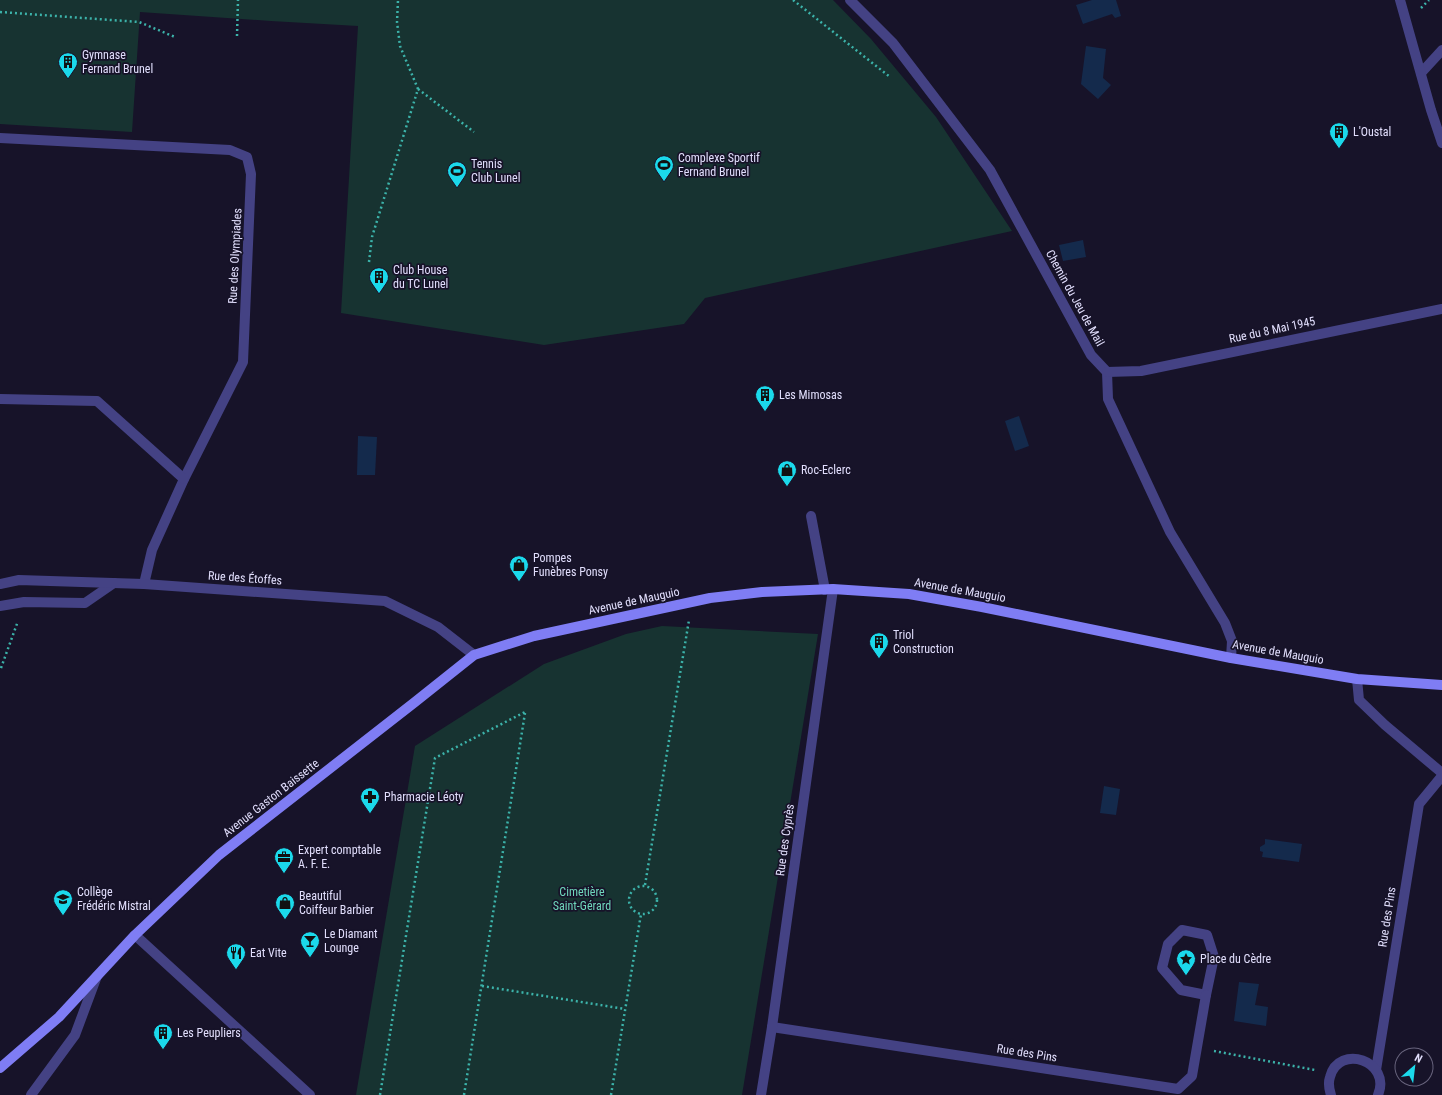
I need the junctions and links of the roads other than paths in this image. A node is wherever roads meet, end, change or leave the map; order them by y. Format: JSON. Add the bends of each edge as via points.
{"nodes":[{"id":1,"x":850,"y":0,"type":"edge"},
{"id":2,"x":1400,"y":0,"type":"edge"},
{"id":3,"x":1442,"y":50,"type":"edge"},
{"id":4,"x":1421,"y":73,"type":"junction"},
{"id":5,"x":0,"y":138,"type":"edge"},
{"id":6,"x":1442,"y":143,"type":"edge"},
{"id":7,"x":1442,"y":308,"type":"edge"},
{"id":8,"x":1107,"y":372,"type":"junction"},
{"id":9,"x":0,"y":399,"type":"edge"},
{"id":10,"x":184,"y":479,"type":"junction"},
{"id":11,"x":811,"y":516,"type":"dead end"},
{"id":12,"x":114,"y":583,"type":"junction"},
{"id":13,"x":0,"y":584,"type":"edge"},
{"id":14,"x":144,"y":584,"type":"junction"},
{"id":15,"x":829,"y":589,"type":"junction"},
{"id":16,"x":0,"y":606,"type":"edge"},
{"id":17,"x":474,"y":655,"type":"junction"},
{"id":18,"x":1231,"y":658,"type":"junction"},
{"id":19,"x":1357,"y":679,"type":"junction"},
{"id":20,"x":1442,"y":685,"type":"edge"},
{"id":21,"x":1442,"y":774,"type":"edge"},
{"id":22,"x":135,"y":935,"type":"junction"},
{"id":23,"x":97,"y":976,"type":"junction"},
{"id":24,"x":1206,"y":995,"type":"junction"},
{"id":25,"x":772,"y":1027,"type":"junction"},
{"id":26,"x":0,"y":1068,"type":"edge"},
{"id":27,"x":1376,"y":1070,"type":"junction"},
{"id":28,"x":31,"y":1095,"type":"edge"},
{"id":29,"x":310,"y":1095,"type":"edge"},
{"id":30,"x":761,"y":1095,"type":"edge"},
{"id":31,"x":1332,"y":1095,"type":"edge"},
{"id":32,"x":1378,"y":1095,"type":"edge"}],
"edges":[{"from":1,"to":8,"type":"street","name":"Chemin du Jeu de Mail","via":[[894,43],[990,170],[1091,355]]},
{"from":2,"to":4,"type":"street"},
{"from":3,"to":4,"type":"street"},
{"from":4,"to":6,"type":"street"},
{"from":5,"to":10,"type":"street","name":"Rue des Olympiades","via":[[230,150],[247,157],[252,174],[243,362]]},
{"from":7,"to":8,"type":"street","name":"Rue du 8 Mai 1945","via":[[1140,371]]},
{"from":8,"to":18,"type":"street","via":[[1108,399],[1170,532],[1225,623],[1232,641]]},
{"from":9,"to":10,"type":"street","via":[[97,401]]},
{"from":10,"to":14,"type":"street","name":"Rue des Olympiades","via":[[152,550]]},
{"from":11,"to":15,"type":"street","name":"Rue des Cyprès"},
{"from":12,"to":13,"type":"street","name":"Rue des Étoffes","via":[[19,580]]},
{"from":12,"to":14,"type":"street","name":"Rue des Étoffes"},
{"from":12,"to":16,"type":"street","via":[[85,603],[24,602]]},
{"from":14,"to":17,"type":"street","name":"Rue des Étoffes","via":[[385,602],[438,627]]},
{"from":15,"to":17,"type":"main road","name":"Avenue de Mauguio","via":[[762,592],[690,602],[534,636]]},
{"from":15,"to":18,"type":"main road","name":"Avenue de Mauguio","via":[[909,594],[982,606]]},
{"from":15,"to":25,"type":"street","name":"Rue des Cyprès"},
{"from":17,"to":22,"type":"main road","name":"Avenue Gaston Baissette","via":[[219,855]]},
{"from":18,"to":19,"type":"main road","name":"Avenue de Mauguio"},
{"from":19,"to":20,"type":"main road","name":"Avenue de Mauguio"},
{"from":19,"to":21,"type":"street","via":[[1359,700]]},
{"from":21,"to":27,"type":"street","name":"Rue des Pins","via":[[1419,804]]},
{"from":22,"to":23,"type":"main road","name":"Avenue Gaston Baissette"},
{"from":22,"to":29,"type":"street"},
{"from":23,"to":26,"type":"main road","name":"Avenue Gaston Baissette","via":[[59,1017]]},
{"from":23,"to":28,"type":"street","name":"Avenue Gaston Baissette","via":[[75,1035]]},
{"from":24,"to":24,"type":"street","via":[[1181,990],[1162,968],[1168,944],[1182,930],[1208,935],[1214,957]]},
{"from":24,"to":25,"type":"street","name":"Rue des Pins","via":[[1192,1076],[1178,1089]]},
{"from":25,"to":30,"type":"street","name":"Rue des Cyprès"},
{"from":27,"to":31,"type":"street","via":[[1364,1060],[1356,1058],[1341,1062],[1331,1073],[1329,1091]]},
{"from":27,"to":32,"type":"street","name":"Rue des Pins","via":[[1380,1083]]}]}
